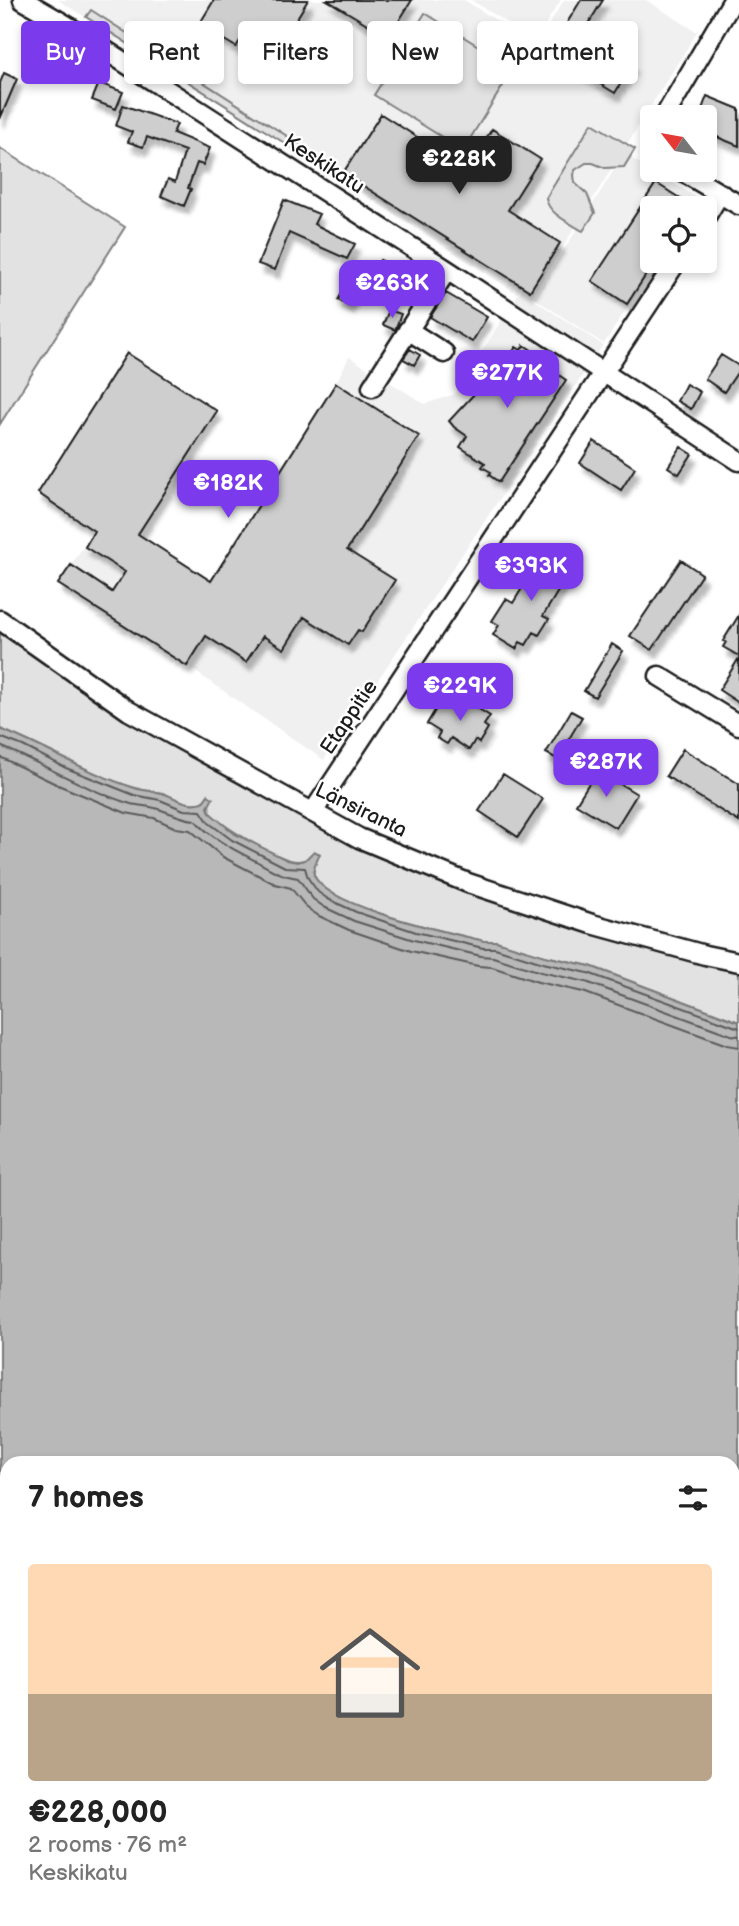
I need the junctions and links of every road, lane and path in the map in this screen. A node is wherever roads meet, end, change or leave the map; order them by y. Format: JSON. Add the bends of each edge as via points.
{"nodes":[{"id":1,"x":23,"y":0,"type":"edge"},
{"id":2,"x":733,"y":0,"type":"edge"},
{"id":3,"x":671,"y":105,"type":"edge"},
{"id":4,"x":701,"y":182,"type":"edge"},
{"id":5,"x":720,"y":193,"type":"junction"},
{"id":6,"x":717,"y":198,"type":"edge"},
{"id":7,"x":739,"y":205,"type":"edge"},
{"id":8,"x":447,"y":270,"type":"junction"},
{"id":9,"x":669,"y":273,"type":"edge"},
{"id":10,"x":408,"y":330,"type":"junction"},
{"id":11,"x":444,"y":353,"type":"dead end"},
{"id":12,"x":604,"y":373,"type":"junction"},
{"id":13,"x":372,"y":387,"type":"dead end"},
{"id":14,"x":739,"y":461,"type":"edge"},
{"id":15,"x":0,"y":620,"type":"edge"},
{"id":16,"x":659,"y":676,"type":"dead end"},
{"id":17,"x":739,"y":724,"type":"edge"},
{"id":18,"x":313,"y":812,"type":"junction"},
{"id":19,"x":739,"y":962,"type":"edge"}],
"edges":[{"from":1,"to":8,"type":"street","name":"Keskikatu"},
{"from":2,"to":3,"type":"street"},
{"from":4,"to":5,"type":"street"},
{"from":5,"to":6,"type":"street"},
{"from":5,"to":7,"type":"street"},
{"from":8,"to":10,"type":"street"},
{"from":8,"to":12,"type":"street","name":"Keskikatu"},
{"from":9,"to":12,"type":"street","name":"Etappitie"},
{"from":10,"to":11,"type":"street"},
{"from":10,"to":13,"type":"street"},
{"from":12,"to":14,"type":"street","name":"Keskikatu"},
{"from":12,"to":18,"type":"street","name":"Etappitie"},
{"from":15,"to":18,"type":"street","name":"Länsiranta","via":[[129,711]]},
{"from":16,"to":17,"type":"street"},
{"from":18,"to":19,"type":"street","name":"Länsiranta","via":[[359,838],[468,883],[592,924]]}]}
